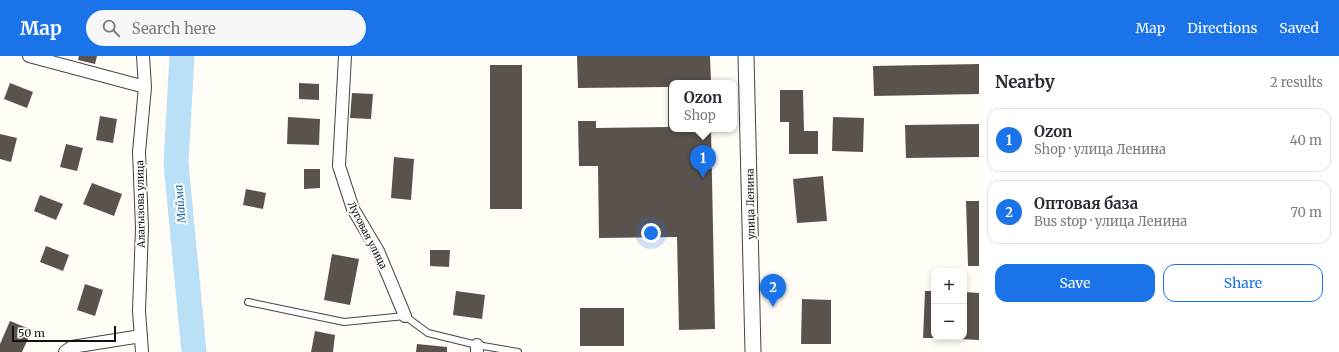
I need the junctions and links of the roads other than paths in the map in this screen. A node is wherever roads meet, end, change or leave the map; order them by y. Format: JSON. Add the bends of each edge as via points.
{"nodes":[{"id":1,"x":29,"y":56,"type":"edge"},
{"id":2,"x":143,"y":56,"type":"edge"},
{"id":3,"x":345,"y":56,"type":"edge"},
{"id":4,"x":746,"y":56,"type":"edge"},
{"id":5,"x":145,"y":87,"type":"junction"},
{"id":6,"x":248,"y":302,"type":"dead end"},
{"id":7,"x":405,"y":316,"type":"junction"},
{"id":8,"x":141,"y":336,"type":"junction"},
{"id":9,"x":477,"y":349,"type":"edge"},
{"id":10,"x":65,"y":352,"type":"edge"},
{"id":11,"x":142,"y":352,"type":"edge"},
{"id":12,"x":518,"y":352,"type":"edge"},
{"id":13,"x":753,"y":352,"type":"edge"}],
"edges":[{"from":1,"to":5,"type":"street"},
{"from":2,"to":5,"type":"street","name":"Алагызова улица"},
{"from":3,"to":7,"type":"street","name":"Луговая улица","via":[[339,166],[353,209],[378,251]]},
{"from":4,"to":13,"type":"street","name":"улица Ленина"},
{"from":5,"to":8,"type":"street","name":"Алагызова улица","via":[[139,152],[142,228],[139,311]]},
{"from":6,"to":7,"type":"lane","via":[[344,322]]},
{"from":7,"to":9,"type":"lane","via":[[428,333]]},
{"from":8,"to":10,"type":"street","via":[[72,347]]},
{"from":8,"to":11,"type":"street","name":"Алагызова улица"},
{"from":9,"to":12,"type":"lane"}]}
